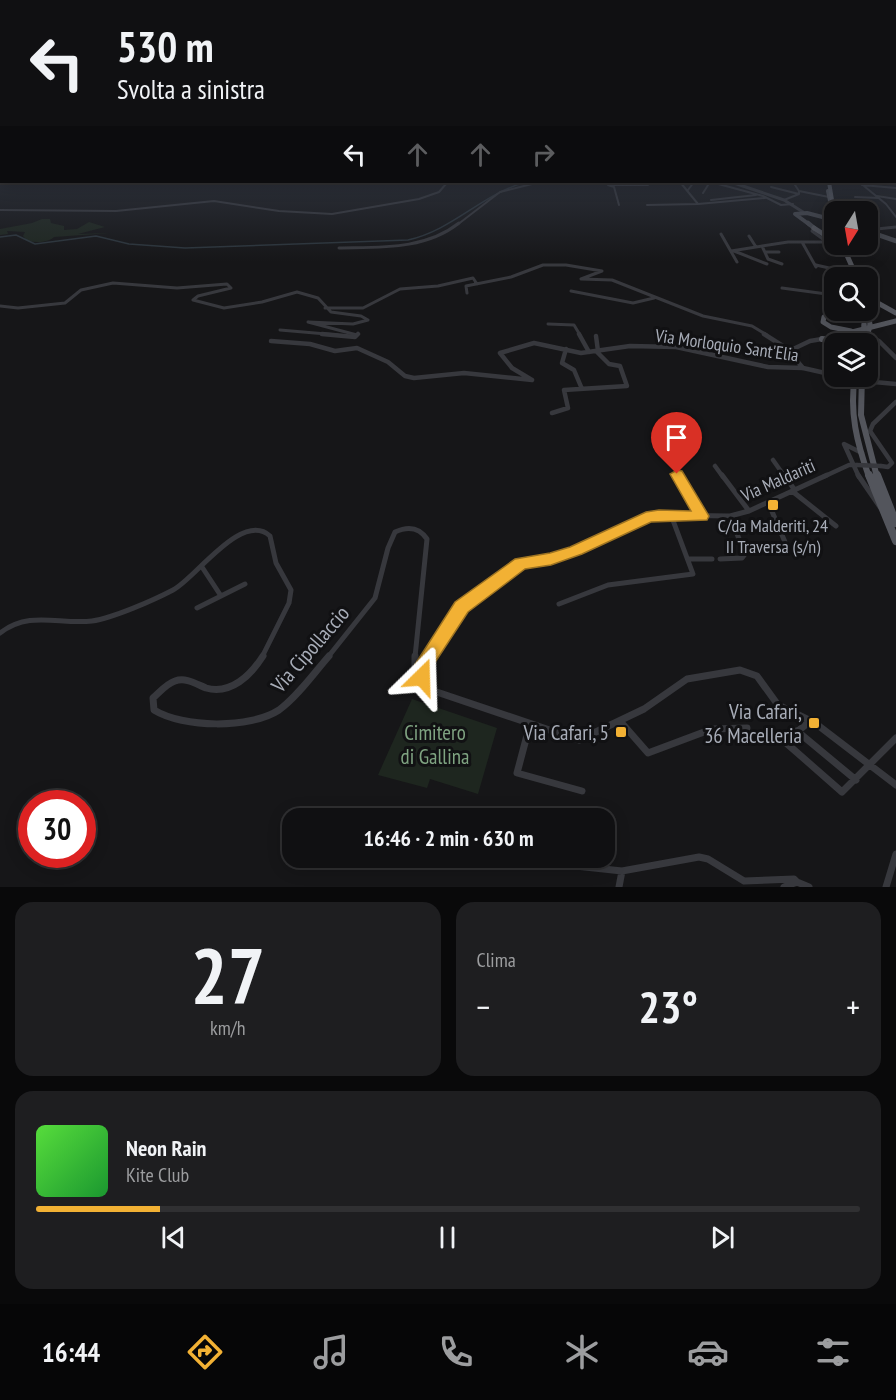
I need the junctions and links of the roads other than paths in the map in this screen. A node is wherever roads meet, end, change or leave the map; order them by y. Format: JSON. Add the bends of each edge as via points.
{"nodes":[{"id":1,"x":450,"y":183,"type":"edge"},
{"id":2,"x":524,"y":183,"type":"edge"},
{"id":3,"x":633,"y":183,"type":"edge"},
{"id":4,"x":633,"y":183,"type":"edge"},
{"id":5,"x":648,"y":183,"type":"edge"},
{"id":6,"x":681,"y":183,"type":"edge"},
{"id":7,"x":693,"y":183,"type":"edge"},
{"id":8,"x":709,"y":183,"type":"edge"},
{"id":9,"x":714,"y":183,"type":"edge"},
{"id":10,"x":734,"y":183,"type":"edge"},
{"id":11,"x":794,"y":183,"type":"edge"},
{"id":12,"x":827,"y":183,"type":"edge"},
{"id":13,"x":860,"y":183,"type":"edge"},
{"id":14,"x":771,"y":187,"type":"dead end"},
{"id":15,"x":896,"y":188,"type":"edge"},
{"id":16,"x":688,"y":190,"type":"junction"},
{"id":17,"x":829,"y":191,"type":"joint"},
{"id":18,"x":800,"y":192,"type":"junction"},
{"id":19,"x":703,"y":193,"type":"dead end"},
{"id":20,"x":758,"y":195,"type":"junction"},
{"id":21,"x":855,"y":197,"type":"dead end"},
{"id":22,"x":878,"y":197,"type":"junction"},
{"id":23,"x":768,"y":198,"type":"junction"},
{"id":24,"x":831,"y":199,"type":"joint"},
{"id":25,"x":896,"y":199,"type":"edge"},
{"id":26,"x":711,"y":200,"type":"dead end"},
{"id":27,"x":784,"y":200,"type":"junction"},
{"id":28,"x":699,"y":204,"type":"junction"},
{"id":29,"x":793,"y":204,"type":"junction"},
{"id":30,"x":619,"y":205,"type":"dead end"},
{"id":31,"x":647,"y":205,"type":"dead end"},
{"id":32,"x":0,"y":210,"type":"edge"},
{"id":33,"x":803,"y":212,"type":"junction"},
{"id":34,"x":824,"y":215,"type":"edge"},
{"id":35,"x":896,"y":217,"type":"edge"},
{"id":36,"x":896,"y":227,"type":"edge"},
{"id":37,"x":814,"y":228,"type":"junction"},
{"id":38,"x":878,"y":229,"type":"edge"},
{"id":39,"x":821,"y":233,"type":"junction"},
{"id":40,"x":824,"y":233,"type":"edge"},
{"id":41,"x":721,"y":234,"type":"dead end"},
{"id":42,"x":878,"y":234,"type":"edge"},
{"id":43,"x":824,"y":235,"type":"edge"},
{"id":44,"x":749,"y":236,"type":"dead end"},
{"id":45,"x":896,"y":241,"type":"edge"},
{"id":46,"x":802,"y":242,"type":"junction"},
{"id":47,"x":756,"y":246,"type":"junction"},
{"id":48,"x":762,"y":246,"type":"junction"},
{"id":49,"x":339,"y":248,"type":"dead end"},
{"id":50,"x":733,"y":251,"type":"junction"},
{"id":51,"x":765,"y":252,"type":"junction"},
{"id":52,"x":779,"y":252,"type":"dead end"},
{"id":53,"x":737,"y":262,"type":"dead end"},
{"id":54,"x":767,"y":264,"type":"dead end"},
{"id":55,"x":782,"y":264,"type":"dead end"},
{"id":56,"x":824,"y":268,"type":"edge"},
{"id":57,"x":477,"y":284,"type":"junction"},
{"id":58,"x":782,"y":288,"type":"dead end"},
{"id":59,"x":571,"y":291,"type":"dead end"},
{"id":60,"x":467,"y":293,"type":"dead end"},
{"id":61,"x":824,"y":294,"type":"edge"},
{"id":62,"x":654,"y":298,"type":"junction"},
{"id":63,"x":0,"y":306,"type":"edge"},
{"id":64,"x":878,"y":307,"type":"edge"},
{"id":65,"x":325,"y":308,"type":"junction"},
{"id":66,"x":824,"y":317,"type":"edge"},
{"id":67,"x":895,"y":319,"type":"edge"},
{"id":68,"x":866,"y":321,"type":"edge"},
{"id":69,"x":867,"y":321,"type":"edge"},
{"id":70,"x":548,"y":324,"type":"dead end"},
{"id":71,"x":867,"y":325,"type":"junction"},
{"id":72,"x":280,"y":330,"type":"dead end"},
{"id":73,"x":854,"y":333,"type":"edge"},
{"id":74,"x":866,"y":333,"type":"edge"},
{"id":75,"x":870,"y":333,"type":"edge"},
{"id":76,"x":596,"y":336,"type":"dead end"},
{"id":77,"x":822,"y":339,"type":"edge"},
{"id":78,"x":271,"y":341,"type":"dead end"},
{"id":79,"x":878,"y":341,"type":"edge"},
{"id":80,"x":566,"y":350,"type":"junction"},
{"id":81,"x":597,"y":351,"type":"junction"},
{"id":82,"x":789,"y":351,"type":"junction"},
{"id":83,"x":589,"y":352,"type":"junction"},
{"id":84,"x":896,"y":358,"type":"edge"},
{"id":85,"x":803,"y":368,"type":"junction"},
{"id":86,"x":817,"y":372,"type":"junction"},
{"id":87,"x":824,"y":373,"type":"edge"},
{"id":88,"x":824,"y":373,"type":"edge"},
{"id":89,"x":878,"y":381,"type":"edge"},
{"id":90,"x":896,"y":384,"type":"edge"},
{"id":91,"x":852,"y":387,"type":"edge"},
{"id":92,"x":861,"y":387,"type":"edge"},
{"id":93,"x":582,"y":389,"type":"junction"},
{"id":94,"x":896,"y":402,"type":"edge"},
{"id":95,"x":552,"y":413,"type":"dead end"},
{"id":96,"x":862,"y":453,"type":"junction"},
{"id":97,"x":772,"y":460,"type":"dead end"},
{"id":98,"x":855,"y":464,"type":"junction"},
{"id":99,"x":715,"y":466,"type":"dead end"},
{"id":100,"x":677,"y":474,"type":"dead end"},
{"id":101,"x":793,"y":490,"type":"junction"},
{"id":102,"x":768,"y":502,"type":"junction"},
{"id":103,"x":883,"y":508,"type":"junction"},
{"id":104,"x":749,"y":511,"type":"junction"},
{"id":105,"x":671,"y":515,"type":"junction"},
{"id":106,"x":702,"y":516,"type":"junction"},
{"id":107,"x":730,"y":516,"type":"junction"},
{"id":108,"x":896,"y":523,"type":"edge"},
{"id":109,"x":836,"y":526,"type":"dead end"},
{"id":110,"x":896,"y":541,"type":"edge"},
{"id":111,"x":785,"y":542,"type":"dead end"},
{"id":112,"x":712,"y":559,"type":"dead end"},
{"id":113,"x":720,"y":559,"type":"dead end"},
{"id":114,"x":688,"y":560,"type":"junction"},
{"id":115,"x":202,"y":567,"type":"junction"},
{"id":116,"x":245,"y":584,"type":"dead end"},
{"id":117,"x":221,"y":596,"type":"junction"},
{"id":118,"x":559,"y":604,"type":"dead end"},
{"id":119,"x":197,"y":608,"type":"dead end"},
{"id":120,"x":0,"y":633,"type":"edge"},
{"id":121,"x":426,"y":689,"type":"junction"},
{"id":122,"x":620,"y":721,"type":"junction"},
{"id":123,"x":810,"y":721,"type":"junction"},
{"id":124,"x":530,"y":724,"type":"junction"},
{"id":125,"x":747,"y":728,"type":"dead end"},
{"id":126,"x":797,"y":730,"type":"junction"},
{"id":127,"x":896,"y":738,"type":"edge"},
{"id":128,"x":871,"y":766,"type":"junction"},
{"id":129,"x":856,"y":780,"type":"junction"},
{"id":130,"x":896,"y":785,"type":"edge"},
{"id":131,"x":582,"y":791,"type":"dead end"},
{"id":132,"x":896,"y":854,"type":"edge"},
{"id":133,"x":578,"y":868,"type":"edge"},
{"id":134,"x":622,"y":871,"type":"junction"},
{"id":135,"x":797,"y":882,"type":"junction"},
{"id":136,"x":619,"y":887,"type":"edge"},
{"id":137,"x":784,"y":887,"type":"edge"},
{"id":138,"x":809,"y":887,"type":"edge"},
{"id":139,"x":886,"y":887,"type":"edge"}],
"edges":[{"from":1,"to":32,"type":"street","via":[[419,200],[328,214],[214,201],[116,211]]},
{"from":2,"to":49,"type":"street","via":[[500,192],[452,229],[427,240],[404,246]]},
{"from":3,"to":5,"type":"street"},
{"from":4,"to":30,"type":"street","via":[[608,185],[614,187]]},
{"from":6,"to":16,"type":"street"},
{"from":7,"to":16,"type":"street"},
{"from":8,"to":19,"type":"street"},
{"from":9,"to":20,"type":"street"},
{"from":10,"to":27,"type":"street"},
{"from":11,"to":18,"type":"street"},
{"from":12,"to":17,"type":"highway"},
{"from":13,"to":15,"type":"street"},
{"from":13,"to":22,"type":"street"},
{"from":14,"to":18,"type":"street"},
{"from":16,"to":28,"type":"street"},
{"from":17,"to":24,"type":"main road"},
{"from":18,"to":24,"type":"street"},
{"from":18,"to":27,"type":"street"},
{"from":20,"to":23,"type":"street"},
{"from":20,"to":26,"type":"street"},
{"from":21,"to":22,"type":"street"},
{"from":22,"to":25,"type":"street"},
{"from":22,"to":35,"type":"street"},
{"from":23,"to":28,"type":"street"},
{"from":23,"to":29,"type":"street","via":[[781,205]]},
{"from":27,"to":29,"type":"street"},
{"from":28,"to":31,"type":"street"},
{"from":29,"to":33,"type":"street"},
{"from":33,"to":34,"type":"main road"},
{"from":33,"to":37,"type":"main road","via":[[795,216]]},
{"from":36,"to":38,"type":"street"},
{"from":37,"to":39,"type":"main road"},
{"from":37,"to":46,"type":"street","via":[[812,231],[827,242]]},
{"from":39,"to":40,"type":"main road"},
{"from":39,"to":43,"type":"main road"},
{"from":41,"to":50,"type":"street"},
{"from":42,"to":45,"type":"main road"},
{"from":44,"to":47,"type":"street"},
{"from":46,"to":48,"type":"street"},
{"from":46,"to":56,"type":"street","via":[[816,266]]},
{"from":47,"to":48,"type":"street"},
{"from":47,"to":50,"type":"street"},
{"from":48,"to":51,"type":"street"},
{"from":50,"to":53,"type":"street"},
{"from":50,"to":54,"type":"street"},
{"from":51,"to":52,"type":"street"},
{"from":51,"to":55,"type":"street","via":[[768,260]]},
{"from":57,"to":60,"type":"street","via":[[464,287]]},
{"from":57,"to":62,"type":"street","via":[[511,277],[540,265],[566,265],[603,272],[582,280],[612,280]]},
{"from":57,"to":65,"type":"street","via":[[470,277],[438,286],[400,289],[366,307]]},
{"from":58,"to":61,"type":"street"},
{"from":59,"to":62,"type":"street","via":[[593,291],[610,299],[640,304]]},
{"from":62,"to":82,"type":"street","via":[[718,321],[752,326]]},
{"from":63,"to":65,"type":"street","via":[[58,305],[84,289],[120,283],[177,288],[229,285],[230,289],[193,299],[221,308],[297,292],[318,298]]},
{"from":64,"to":67,"type":"main road"},
{"from":65,"to":72,"type":"street","via":[[368,320],[340,324],[308,322],[358,334],[355,337]]},
{"from":66,"to":73,"type":"main road","via":[[823,322],[831,327]]},
{"from":67,"to":75,"type":"main road"},
{"from":68,"to":71,"type":"main road"},
{"from":69,"to":71,"type":"main road"},
{"from":70,"to":83,"type":"street","via":[[574,325]]},
{"from":71,"to":74,"type":"main road","bridge":true},
{"from":76,"to":81,"type":"street"},
{"from":77,"to":82,"type":"street"},
{"from":78,"to":80,"type":"street","name":"Via Morloquio Sant'Elia","via":[[310,344],[335,351],[357,348],[414,378],[464,373],[532,380],[512,368],[500,353],[534,342]]},
{"from":79,"to":84,"type":"street"},
{"from":80,"to":83,"type":"street","name":"Via Morloquio Sant'Elia"},
{"from":80,"to":93,"type":"street","via":[[562,363],[574,370]]},
{"from":81,"to":83,"type":"street","name":"Via Morloquio Sant'Elia"},
{"from":81,"to":85,"type":"street","name":"Via Morloquio Sant'Elia","via":[[630,346],[676,347],[768,367]]},
{"from":81,"to":93,"type":"street","via":[[609,364],[620,366],[627,386]]},
{"from":82,"to":85,"type":"street"},
{"from":85,"to":86,"type":"street","name":"Via Morloquio Sant'Elia"},
{"from":86,"to":87,"type":"street","name":"Via Morloquio Sant'Elia"},
{"from":86,"to":88,"type":"street","name":"Via Morloquio Sant'Elia"},
{"from":89,"to":90,"type":"street"},
{"from":91,"to":96,"type":"main road"},
{"from":92,"to":108,"type":"main road","via":[[859,417],[865,444]]},
{"from":93,"to":95,"type":"street","via":[[564,390],[567,408]]},
{"from":94,"to":98,"type":"street","name":"Via Maldariti","bridge":true,"via":[[871,427],[872,436],[892,463],[888,467]]},
{"from":96,"to":98,"type":"street","via":[[844,444],[848,460]]},
{"from":96,"to":103,"type":"main road"},
{"from":97,"to":101,"type":"street"},
{"from":98,"to":101,"type":"street","name":"Via Maldariti"},
{"from":98,"to":103,"type":"street","via":[[872,502]]},
{"from":99,"to":104,"type":"street"},
{"from":100,"to":106,"type":"street"},
{"from":101,"to":102,"type":"street","name":"Via Maldariti"},
{"from":101,"to":109,"type":"street"},
{"from":102,"to":104,"type":"street","name":"Via Maldariti"},
{"from":102,"to":111,"type":"street"},
{"from":103,"to":110,"type":"main road"},
{"from":104,"to":107,"type":"street","name":"Via Maldariti"},
{"from":105,"to":106,"type":"street","name":"Via Maldariti"},
{"from":105,"to":114,"type":"street"},
{"from":105,"to":121,"type":"street","name":"Via Maldariti","via":[[646,518],[576,550],[551,559],[520,563],[506,572],[456,615],[423,666]]},
{"from":106,"to":107,"type":"street","name":"Via Maldariti"},
{"from":107,"to":113,"type":"street","via":[[745,554],[742,558]]},
{"from":112,"to":114,"type":"street"},
{"from":114,"to":118,"type":"street","via":[[693,574],[608,585]]},
{"from":115,"to":117,"type":"street"},
{"from":115,"to":120,"type":"street","name":"Via Cipollaccio","via":[[180,587],[105,618],[26,618],[7,625]]},
{"from":115,"to":121,"type":"street","name":"Via Cipollaccio","via":[[235,535],[248,531],[267,533],[275,545],[277,565],[288,581],[291,597],[263,656],[250,673],[227,688],[216,689],[188,679],[164,685],[153,698],[154,710],[161,716],[219,724],[278,711],[375,599],[392,537],[407,527],[420,530],[427,539],[414,667],[415,681]]},
{"from":116,"to":117,"type":"street"},
{"from":117,"to":119,"type":"street"},
{"from":121,"to":124,"type":"street"},
{"from":122,"to":123,"type":"street","via":[[687,679],[740,670],[757,676],[778,705]]},
{"from":122,"to":124,"type":"street","via":[[579,740]]},
{"from":122,"to":125,"type":"street","via":[[648,753],[712,729]]},
{"from":123,"to":126,"type":"street"},
{"from":123,"to":128,"type":"street"},
{"from":124,"to":131,"type":"street","via":[[517,773]]},
{"from":126,"to":129,"type":"street"},
{"from":126,"to":129,"type":"street","via":[[784,741],[842,792]]},
{"from":127,"to":128,"type":"street"},
{"from":128,"to":129,"type":"street"},
{"from":128,"to":130,"type":"street"},
{"from":132,"to":139,"type":"street"},
{"from":133,"to":134,"type":"street"},
{"from":134,"to":135,"type":"street","via":[[699,857],[744,880]]},
{"from":134,"to":136,"type":"street"},
{"from":135,"to":137,"type":"street"},
{"from":135,"to":138,"type":"street"}]}
